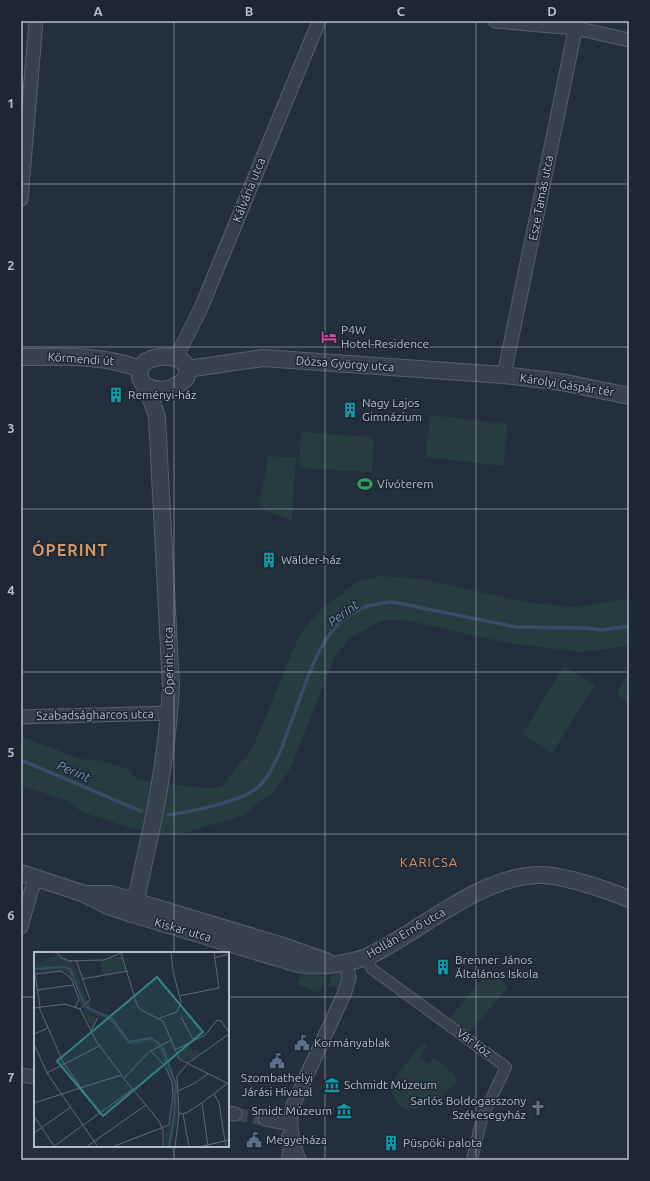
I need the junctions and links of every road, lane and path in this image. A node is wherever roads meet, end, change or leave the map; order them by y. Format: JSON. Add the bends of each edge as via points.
{"nodes":[{"id":1,"x":36,"y":21,"type":"edge"},
{"id":2,"x":319,"y":21,"type":"edge"},
{"id":3,"x":495,"y":21,"type":"edge"},
{"id":4,"x":576,"y":24,"type":"edge"},
{"id":5,"x":629,"y":40,"type":"edge"},
{"id":6,"x":21,"y":199,"type":"edge"},
{"id":7,"x":21,"y":357,"type":"edge"},
{"id":8,"x":182,"y":363,"type":"junction"},
{"id":9,"x":140,"y":368,"type":"junction"},
{"id":10,"x":504,"y":375,"type":"junction"},
{"id":11,"x":144,"y":385,"type":"junction"},
{"id":12,"x":173,"y":388,"type":"junction"},
{"id":13,"x":629,"y":396,"type":"edge"},
{"id":14,"x":158,"y":417,"type":"junction"},
{"id":15,"x":170,"y":713,"type":"junction"},
{"id":16,"x":21,"y":717,"type":"edge"},
{"id":17,"x":28,"y":875,"type":"edge"},
{"id":18,"x":629,"y":899,"type":"edge"},
{"id":19,"x":134,"y":908,"type":"junction"},
{"id":20,"x":21,"y":927,"type":"edge"},
{"id":21,"x":280,"y":945,"type":"junction"},
{"id":22,"x":254,"y":951,"type":"junction"},
{"id":23,"x":366,"y":957,"type":"junction"},
{"id":24,"x":340,"y":963,"type":"junction"},
{"id":25,"x":21,"y":1074,"type":"edge"},
{"id":26,"x":34,"y":1077,"type":"edge"},
{"id":27,"x":266,"y":1119,"type":"tunnel mouth"},
{"id":28,"x":286,"y":1123,"type":"junction"},
{"id":29,"x":287,"y":1160,"type":"edge"},
{"id":30,"x":299,"y":1160,"type":"edge"},
{"id":31,"x":472,"y":1160,"type":"edge"}],
"edges":[{"from":1,"to":6,"type":"street"},
{"from":2,"to":8,"type":"street","name":"Kálvária utca","via":[[201,308]]},
{"from":3,"to":4,"type":"street"},
{"from":4,"to":5,"type":"street"},
{"from":4,"to":10,"type":"street","name":"Esze Tamás utca"},
{"from":7,"to":9,"type":"street","name":"Körmendi út","via":[[94,358],[123,362]]},
{"from":8,"to":9,"type":"street","via":[[160,356],[149,359]]},
{"from":8,"to":10,"type":"street","name":"Dózsa György utca","via":[[263,358]]},
{"from":8,"to":12,"type":"street","via":[[186,378]]},
{"from":9,"to":11,"type":"street","via":[[140,378]]},
{"from":10,"to":13,"type":"street","name":"Károlyi Gáspár tér","via":[[561,382]]},
{"from":11,"to":12,"type":"street","via":[[159,390]]},
{"from":11,"to":14,"type":"street","name":"Óperint utca"},
{"from":12,"to":14,"type":"street","name":"Óperint utca","via":[[162,401]]},
{"from":14,"to":15,"type":"street","name":"Óperint utca","via":[[168,613]]},
{"from":15,"to":16,"type":"street","name":"Szabadságharcos utca"},
{"from":15,"to":19,"type":"street","name":"Óperint utca","via":[[151,829]]},
{"from":17,"to":19,"type":"street","name":"Kiskar utca","via":[[82,893],[107,893]]},
{"from":17,"to":20,"type":"street"},
{"from":18,"to":23,"type":"street","name":"Hollán Ernő utca","via":[[591,886],[539,875],[510,878],[485,887]]},
{"from":19,"to":21,"type":"street","name":"Kiskar utca"},
{"from":19,"to":22,"type":"street","name":"Kiskar utca"},
{"from":21,"to":22,"type":"street","via":[[273,950]]},
{"from":21,"to":24,"type":"street","name":"Kiskar utca"},
{"from":22,"to":24,"type":"street","name":"Kiskar utca","via":[[305,965]]},
{"from":23,"to":24,"type":"street","name":"Hollán Ernő utca"},
{"from":23,"to":31,"type":"street","name":"Vár köz","via":[[372,969],[506,1067],[481,1122]]},
{"from":24,"to":28,"type":"street","via":[[349,978],[345,992]]},
{"from":25,"to":26,"type":"street"},
{"from":27,"to":28,"type":"street"},
{"from":28,"to":29,"type":"street","via":[[289,1143]]},
{"from":28,"to":30,"type":"street"}]}
